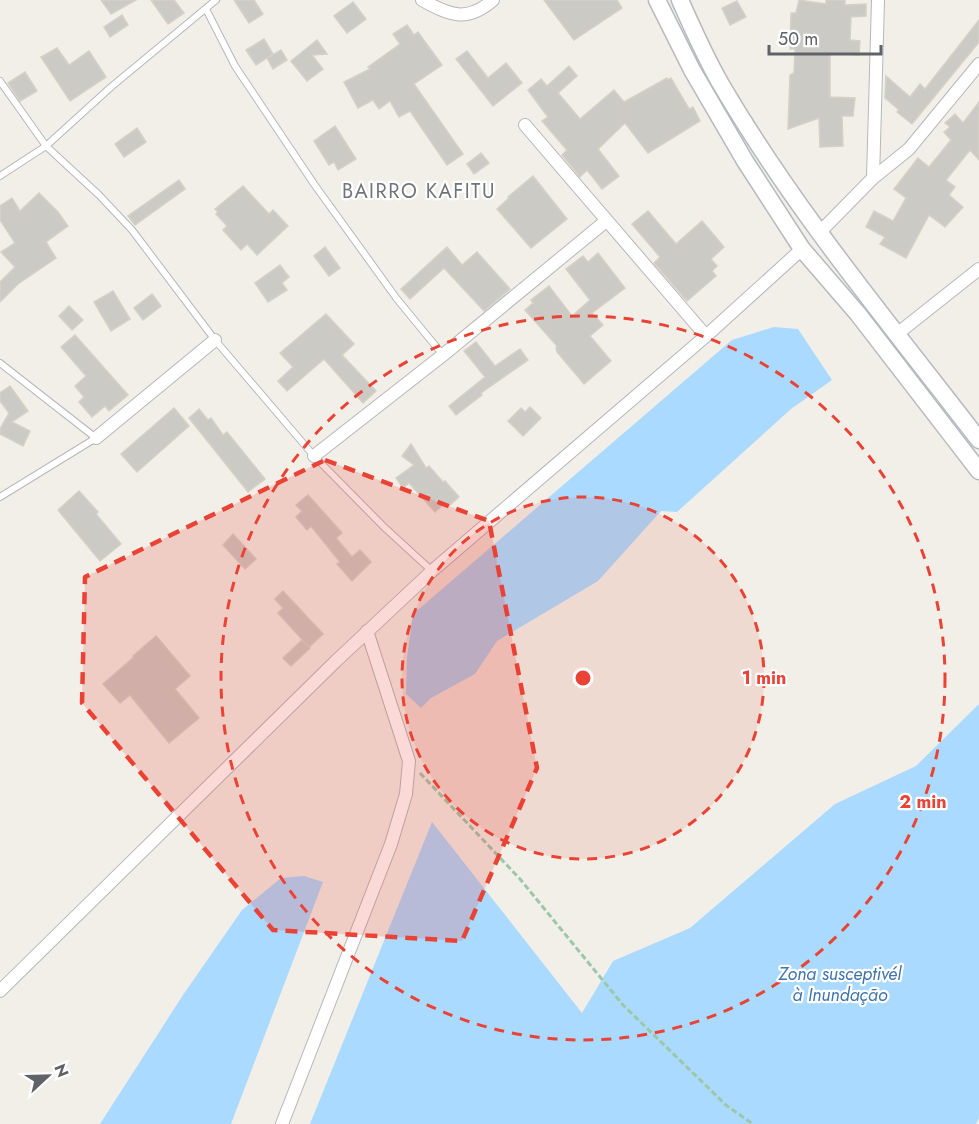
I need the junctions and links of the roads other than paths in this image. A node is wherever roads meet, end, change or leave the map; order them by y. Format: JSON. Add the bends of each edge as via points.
{"nodes":[{"id":1,"x":216,"y":0,"type":"edge"},
{"id":2,"x":422,"y":0,"type":"edge"},
{"id":3,"x":493,"y":0,"type":"edge"},
{"id":4,"x":652,"y":0,"type":"edge"},
{"id":5,"x":680,"y":0,"type":"edge"},
{"id":6,"x":878,"y":0,"type":"edge"},
{"id":7,"x":660,"y":8,"type":"edge"},
{"id":8,"x":206,"y":9,"type":"junction"},
{"id":9,"x":979,"y":64,"type":"edge"},
{"id":10,"x":0,"y":81,"type":"edge"},
{"id":11,"x":525,"y":125,"type":"dead end"},
{"id":12,"x":45,"y":146,"type":"junction"},
{"id":13,"x":0,"y":176,"type":"edge"},
{"id":14,"x":873,"y":178,"type":"junction"},
{"id":15,"x":606,"y":221,"type":"junction"},
{"id":16,"x":819,"y":233,"type":"junction"},
{"id":17,"x":802,"y":249,"type":"junction"},
{"id":18,"x":979,"y":269,"type":"edge"},
{"id":19,"x":897,"y":334,"type":"junction"},
{"id":20,"x":706,"y":336,"type":"junction"},
{"id":21,"x":215,"y":340,"type":"junction"},
{"id":22,"x":443,"y":355,"type":"junction"},
{"id":23,"x":0,"y":363,"type":"edge"},
{"id":24,"x":96,"y":438,"type":"junction"},
{"id":25,"x":979,"y":440,"type":"edge"},
{"id":26,"x":314,"y":456,"type":"junction"},
{"id":27,"x":979,"y":471,"type":"edge"},
{"id":28,"x":0,"y":497,"type":"edge"},
{"id":29,"x":432,"y":571,"type":"junction"},
{"id":30,"x":367,"y":632,"type":"junction"},
{"id":31,"x":0,"y":991,"type":"edge"},
{"id":32,"x":282,"y":1124,"type":"edge"}],
"edges":[{"from":1,"to":8,"type":"lane"},
{"from":2,"to":3,"type":"street","via":[[447,14],[465,15]]},
{"from":4,"to":7,"type":"street"},
{"from":5,"to":16,"type":"main road","via":[[721,85]]},
{"from":6,"to":14,"type":"street"},
{"from":7,"to":17,"type":"main road","via":[[745,161]]},
{"from":8,"to":12,"type":"lane"},
{"from":8,"to":22,"type":"lane","via":[[235,66],[314,184]]},
{"from":9,"to":14,"type":"street","via":[[909,149]]},
{"from":10,"to":12,"type":"lane"},
{"from":11,"to":15,"type":"street"},
{"from":12,"to":13,"type":"lane"},
{"from":12,"to":21,"type":"lane","via":[[132,230]]},
{"from":14,"to":16,"type":"street"},
{"from":15,"to":20,"type":"street"},
{"from":15,"to":22,"type":"street"},
{"from":16,"to":17,"type":"main road"},
{"from":16,"to":19,"type":"main road"},
{"from":17,"to":20,"type":"street"},
{"from":17,"to":27,"type":"main road","via":[[858,314]]},
{"from":18,"to":19,"type":"street"},
{"from":19,"to":25,"type":"main road"},
{"from":20,"to":29,"type":"street"},
{"from":21,"to":24,"type":"street"},
{"from":21,"to":26,"type":"lane"},
{"from":22,"to":26,"type":"street"},
{"from":23,"to":24,"type":"lane"},
{"from":24,"to":28,"type":"lane"},
{"from":26,"to":29,"type":"lane"},
{"from":29,"to":30,"type":"street"},
{"from":30,"to":31,"type":"street"},
{"from":30,"to":32,"type":"street","via":[[409,761],[406,794],[391,844]]}]}
